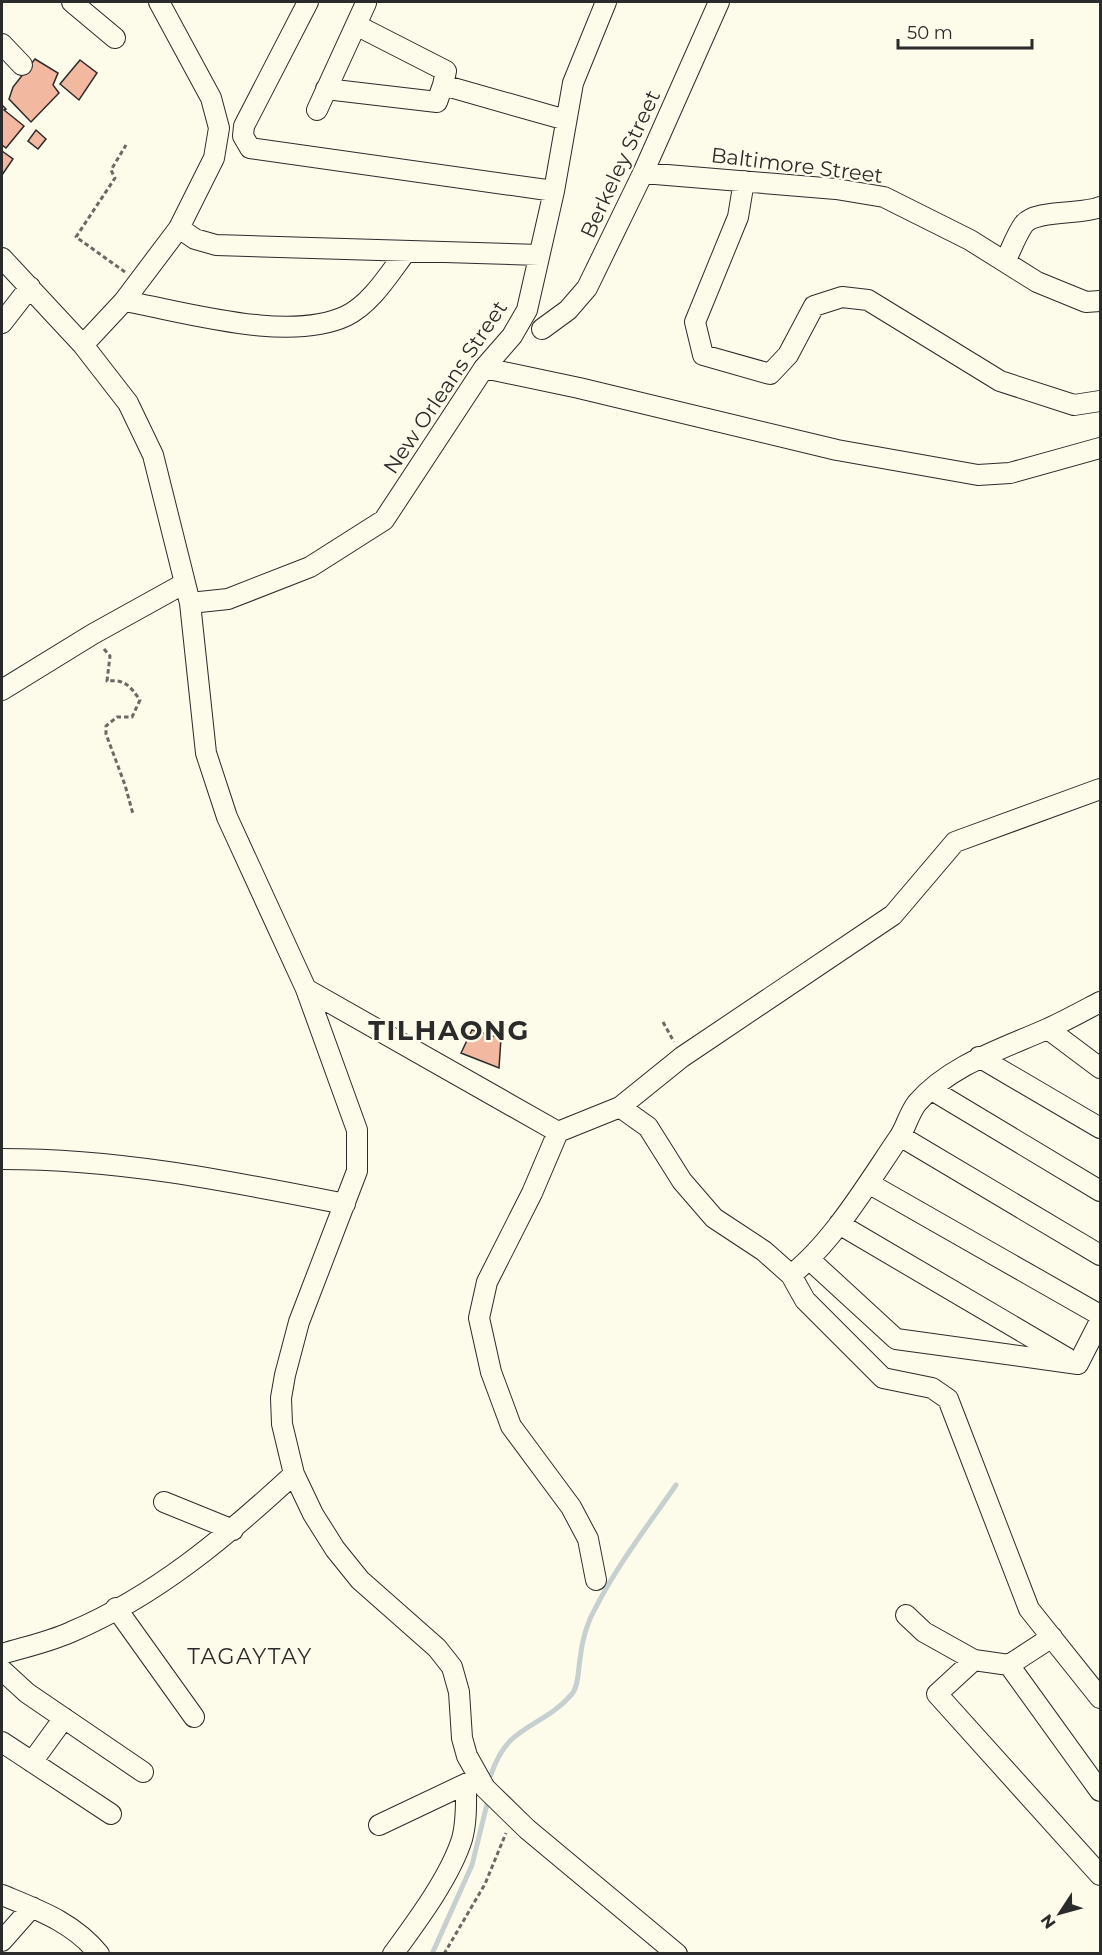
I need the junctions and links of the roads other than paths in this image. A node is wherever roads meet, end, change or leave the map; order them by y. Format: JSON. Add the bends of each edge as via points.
{"nodes":[{"id":1,"x":72,"y":2,"type":"edge"},
{"id":2,"x":159,"y":2,"type":"edge"},
{"id":3,"x":308,"y":2,"type":"edge"},
{"id":4,"x":606,"y":2,"type":"edge"},
{"id":5,"x":719,"y":2,"type":"edge"},
{"id":6,"x":366,"y":3,"type":"dead end"},
{"id":7,"x":356,"y":24,"type":"junction"},
{"id":8,"x":115,"y":38,"type":"dead end"},
{"id":9,"x":2,"y":44,"type":"edge"},
{"id":10,"x":22,"y":65,"type":"dead end"},
{"id":11,"x":443,"y":85,"type":"junction"},
{"id":12,"x":326,"y":89,"type":"junction"},
{"id":13,"x":317,"y":110,"type":"dead end"},
{"id":14,"x":566,"y":120,"type":"junction"},
{"id":15,"x":643,"y":173,"type":"junction"},
{"id":16,"x":744,"y":182,"type":"junction"},
{"id":17,"x":554,"y":191,"type":"junction"},
{"id":18,"x":1101,"y":207,"type":"edge"},
{"id":19,"x":179,"y":228,"type":"junction"},
{"id":20,"x":405,"y":253,"type":"junction"},
{"id":21,"x":539,"y":255,"type":"junction"},
{"id":22,"x":2,"y":258,"type":"edge"},
{"id":23,"x":1005,"y":262,"type":"junction"},
{"id":24,"x":30,"y":287,"type":"junction"},
{"id":25,"x":124,"y":301,"type":"junction"},
{"id":26,"x":1101,"y":301,"type":"edge"},
{"id":27,"x":2,"y":323,"type":"edge"},
{"id":28,"x":542,"y":329,"type":"dead end"},
{"id":29,"x":83,"y":345,"type":"junction"},
{"id":30,"x":484,"y":368,"type":"junction"},
{"id":31,"x":1101,"y":401,"type":"edge"},
{"id":32,"x":1101,"y":448,"type":"edge"},
{"id":33,"x":185,"y":583,"type":"junction"},
{"id":34,"x":190,"y":603,"type":"junction"},
{"id":35,"x":2,"y":690,"type":"edge"},
{"id":36,"x":1101,"y":789,"type":"edge"},
{"id":37,"x":306,"y":989,"type":"junction"},
{"id":38,"x":1100,"y":1002,"type":"edge"},
{"id":39,"x":1048,"y":1029,"type":"junction"},
{"id":40,"x":979,"y":1058,"type":"junction"},
{"id":41,"x":1101,"y":1068,"type":"edge"},
{"id":42,"x":932,"y":1090,"type":"junction"},
{"id":43,"x":620,"y":1107,"type":"junction"},
{"id":44,"x":1101,"y":1128,"type":"edge"},
{"id":45,"x":558,"y":1132,"type":"junction"},
{"id":46,"x":900,"y":1136,"type":"junction"},
{"id":47,"x":2,"y":1159,"type":"edge"},
{"id":48,"x":870,"y":1184,"type":"junction"},
{"id":49,"x":1101,"y":1191,"type":"edge"},
{"id":50,"x":345,"y":1204,"type":"junction"},
{"id":51,"x":839,"y":1224,"type":"junction"},
{"id":52,"x":1101,"y":1255,"type":"edge"},
{"id":53,"x":810,"y":1260,"type":"junction"},
{"id":54,"x":791,"y":1275,"type":"junction"},
{"id":55,"x":1101,"y":1315,"type":"edge"},
{"id":56,"x":1101,"y":1321,"type":"edge"},
{"id":57,"x":1077,"y":1364,"type":"junction"},
{"id":58,"x":294,"y":1474,"type":"junction"},
{"id":59,"x":164,"y":1502,"type":"dead end"},
{"id":60,"x":233,"y":1530,"type":"junction"},
{"id":61,"x":596,"y":1580,"type":"dead end"},
{"id":62,"x":117,"y":1608,"type":"junction"},
{"id":63,"x":906,"y":1615,"type":"dead end"},
{"id":64,"x":1052,"y":1637,"type":"junction"},
{"id":65,"x":2,"y":1654,"type":"edge"},
{"id":66,"x":974,"y":1660,"type":"junction"},
{"id":67,"x":1008,"y":1665,"type":"junction"},
{"id":68,"x":2,"y":1670,"type":"edge"},
{"id":69,"x":1101,"y":1698,"type":"edge"},
{"id":70,"x":194,"y":1717,"type":"dead end"},
{"id":71,"x":64,"y":1718,"type":"junction"},
{"id":72,"x":2,"y":1742,"type":"edge"},
{"id":73,"x":32,"y":1762,"type":"junction"},
{"id":74,"x":143,"y":1772,"type":"dead end"},
{"id":75,"x":472,"y":1781,"type":"junction"},
{"id":76,"x":1101,"y":1791,"type":"edge"},
{"id":77,"x":111,"y":1814,"type":"dead end"},
{"id":78,"x":379,"y":1825,"type":"dead end"},
{"id":79,"x":1101,"y":1875,"type":"edge"},
{"id":80,"x":2,"y":1895,"type":"edge"},
{"id":81,"x":32,"y":1907,"type":"junction"},
{"id":82,"x":2,"y":1941,"type":"edge"},
{"id":83,"x":92,"y":1951,"type":"edge"},
{"id":84,"x":393,"y":1953,"type":"edge"},
{"id":85,"x":677,"y":1953,"type":"edge"}],
"edges":[{"from":1,"to":8,"type":"street"},
{"from":2,"to":19,"type":"street","via":[[211,98],[219,128],[214,158]]},
{"from":3,"to":17,"type":"street","via":[[244,126],[243,136],[250,148]]},
{"from":4,"to":14,"type":"street","name":"New Orleans Street","via":[[573,83]]},
{"from":5,"to":15,"type":"street","name":"Berkeley Street"},
{"from":6,"to":7,"type":"street"},
{"from":7,"to":11,"type":"street","via":[[446,70]]},
{"from":7,"to":12,"type":"street"},
{"from":9,"to":10,"type":"street"},
{"from":11,"to":12,"type":"street","via":[[437,102]]},
{"from":11,"to":14,"type":"street"},
{"from":12,"to":13,"type":"street"},
{"from":14,"to":17,"type":"street","name":"New Orleans Street"},
{"from":15,"to":16,"type":"street","name":"Baltimore Street"},
{"from":15,"to":28,"type":"street","name":"Berkeley Street","via":[[588,288],[568,310]]},
{"from":16,"to":23,"type":"street","name":"Baltimore Street","via":[[885,197]]},
{"from":16,"to":31,"type":"street","via":[[738,216],[695,322],[703,355],[770,374],[788,355],[814,306],[842,297],[868,300],[1000,381],[1074,405]]},
{"from":17,"to":21,"type":"street","name":"New Orleans Street"},
{"from":18,"to":23,"type":"street","via":[[1088,212],[1037,216],[1025,222]]},
{"from":19,"to":20,"type":"street","via":[[195,239],[216,244]]},
{"from":19,"to":25,"type":"street"},
{"from":20,"to":21,"type":"street"},
{"from":20,"to":25,"type":"street","via":[[378,290],[347,316],[304,328],[257,325]]},
{"from":21,"to":30,"type":"street","name":"New Orleans Street","via":[[527,310],[512,336]]},
{"from":22,"to":24,"type":"street"},
{"from":23,"to":26,"type":"street","name":"Baltimore Street","via":[[1036,282],[1086,302]]},
{"from":24,"to":27,"type":"street"},
{"from":24,"to":29,"type":"street"},
{"from":25,"to":29,"type":"street"},
{"from":29,"to":33,"type":"street","via":[[128,403],[153,454]]},
{"from":30,"to":32,"type":"street","via":[[837,450],[978,475],[1010,473]]},
{"from":30,"to":34,"type":"street","name":"New Orleans Street","via":[[384,520],[310,567],[228,598]]},
{"from":33,"to":34,"type":"street"},
{"from":33,"to":35,"type":"street"},
{"from":34,"to":37,"type":"street","via":[[206,753],[227,817]]},
{"from":36,"to":43,"type":"street","via":[[955,842],[893,915],[682,1057]]},
{"from":37,"to":45,"type":"street"},
{"from":37,"to":50,"type":"street","via":[[357,1130],[357,1171]]},
{"from":38,"to":39,"type":"street"},
{"from":39,"to":40,"type":"street"},
{"from":39,"to":41,"type":"street"},
{"from":40,"to":42,"type":"street"},
{"from":40,"to":44,"type":"street"},
{"from":42,"to":46,"type":"street","via":[[907,1118]]},
{"from":42,"to":49,"type":"street"},
{"from":43,"to":45,"type":"street"},
{"from":43,"to":54,"type":"street","via":[[648,1127],[682,1181],[714,1218],[764,1251]]},
{"from":45,"to":61,"type":"street","via":[[487,1282],[479,1318],[491,1372],[511,1426],[571,1507],[588,1539]]},
{"from":46,"to":48,"type":"street"},
{"from":46,"to":52,"type":"street"},
{"from":47,"to":50,"type":"street","via":[[137,1166]]},
{"from":48,"to":51,"type":"street"},
{"from":48,"to":55,"type":"street"},
{"from":50,"to":58,"type":"street","via":[[299,1322],[285,1375],[282,1424]]},
{"from":51,"to":53,"type":"street"},
{"from":51,"to":57,"type":"street"},
{"from":53,"to":54,"type":"street"},
{"from":53,"to":57,"type":"street","via":[[896,1339]]},
{"from":54,"to":64,"type":"street","via":[[805,1300],[883,1378],[932,1388],[948,1399],[1029,1609]]},
{"from":56,"to":57,"type":"street"},
{"from":58,"to":60,"type":"street"},
{"from":58,"to":75,"type":"street","via":[[313,1514],[360,1580],[437,1648],[452,1667]]},
{"from":59,"to":60,"type":"street"},
{"from":60,"to":62,"type":"street","via":[[180,1570]]},
{"from":62,"to":65,"type":"street","via":[[73,1632]]},
{"from":62,"to":70,"type":"street"},
{"from":63,"to":66,"type":"street","via":[[924,1632]]},
{"from":64,"to":67,"type":"street"},
{"from":64,"to":69,"type":"street"},
{"from":66,"to":67,"type":"street"},
{"from":66,"to":79,"type":"street","via":[[937,1694]]},
{"from":67,"to":76,"type":"street"},
{"from":68,"to":71,"type":"street"},
{"from":71,"to":73,"type":"street"},
{"from":71,"to":74,"type":"street"},
{"from":72,"to":73,"type":"street"},
{"from":73,"to":77,"type":"street"},
{"from":75,"to":78,"type":"street"},
{"from":75,"to":84,"type":"street","via":[[462,1839],[449,1868]]},
{"from":75,"to":85,"type":"street"},
{"from":80,"to":81,"type":"street"},
{"from":81,"to":82,"type":"street"},
{"from":81,"to":83,"type":"street","via":[[54,1916]]}]}
